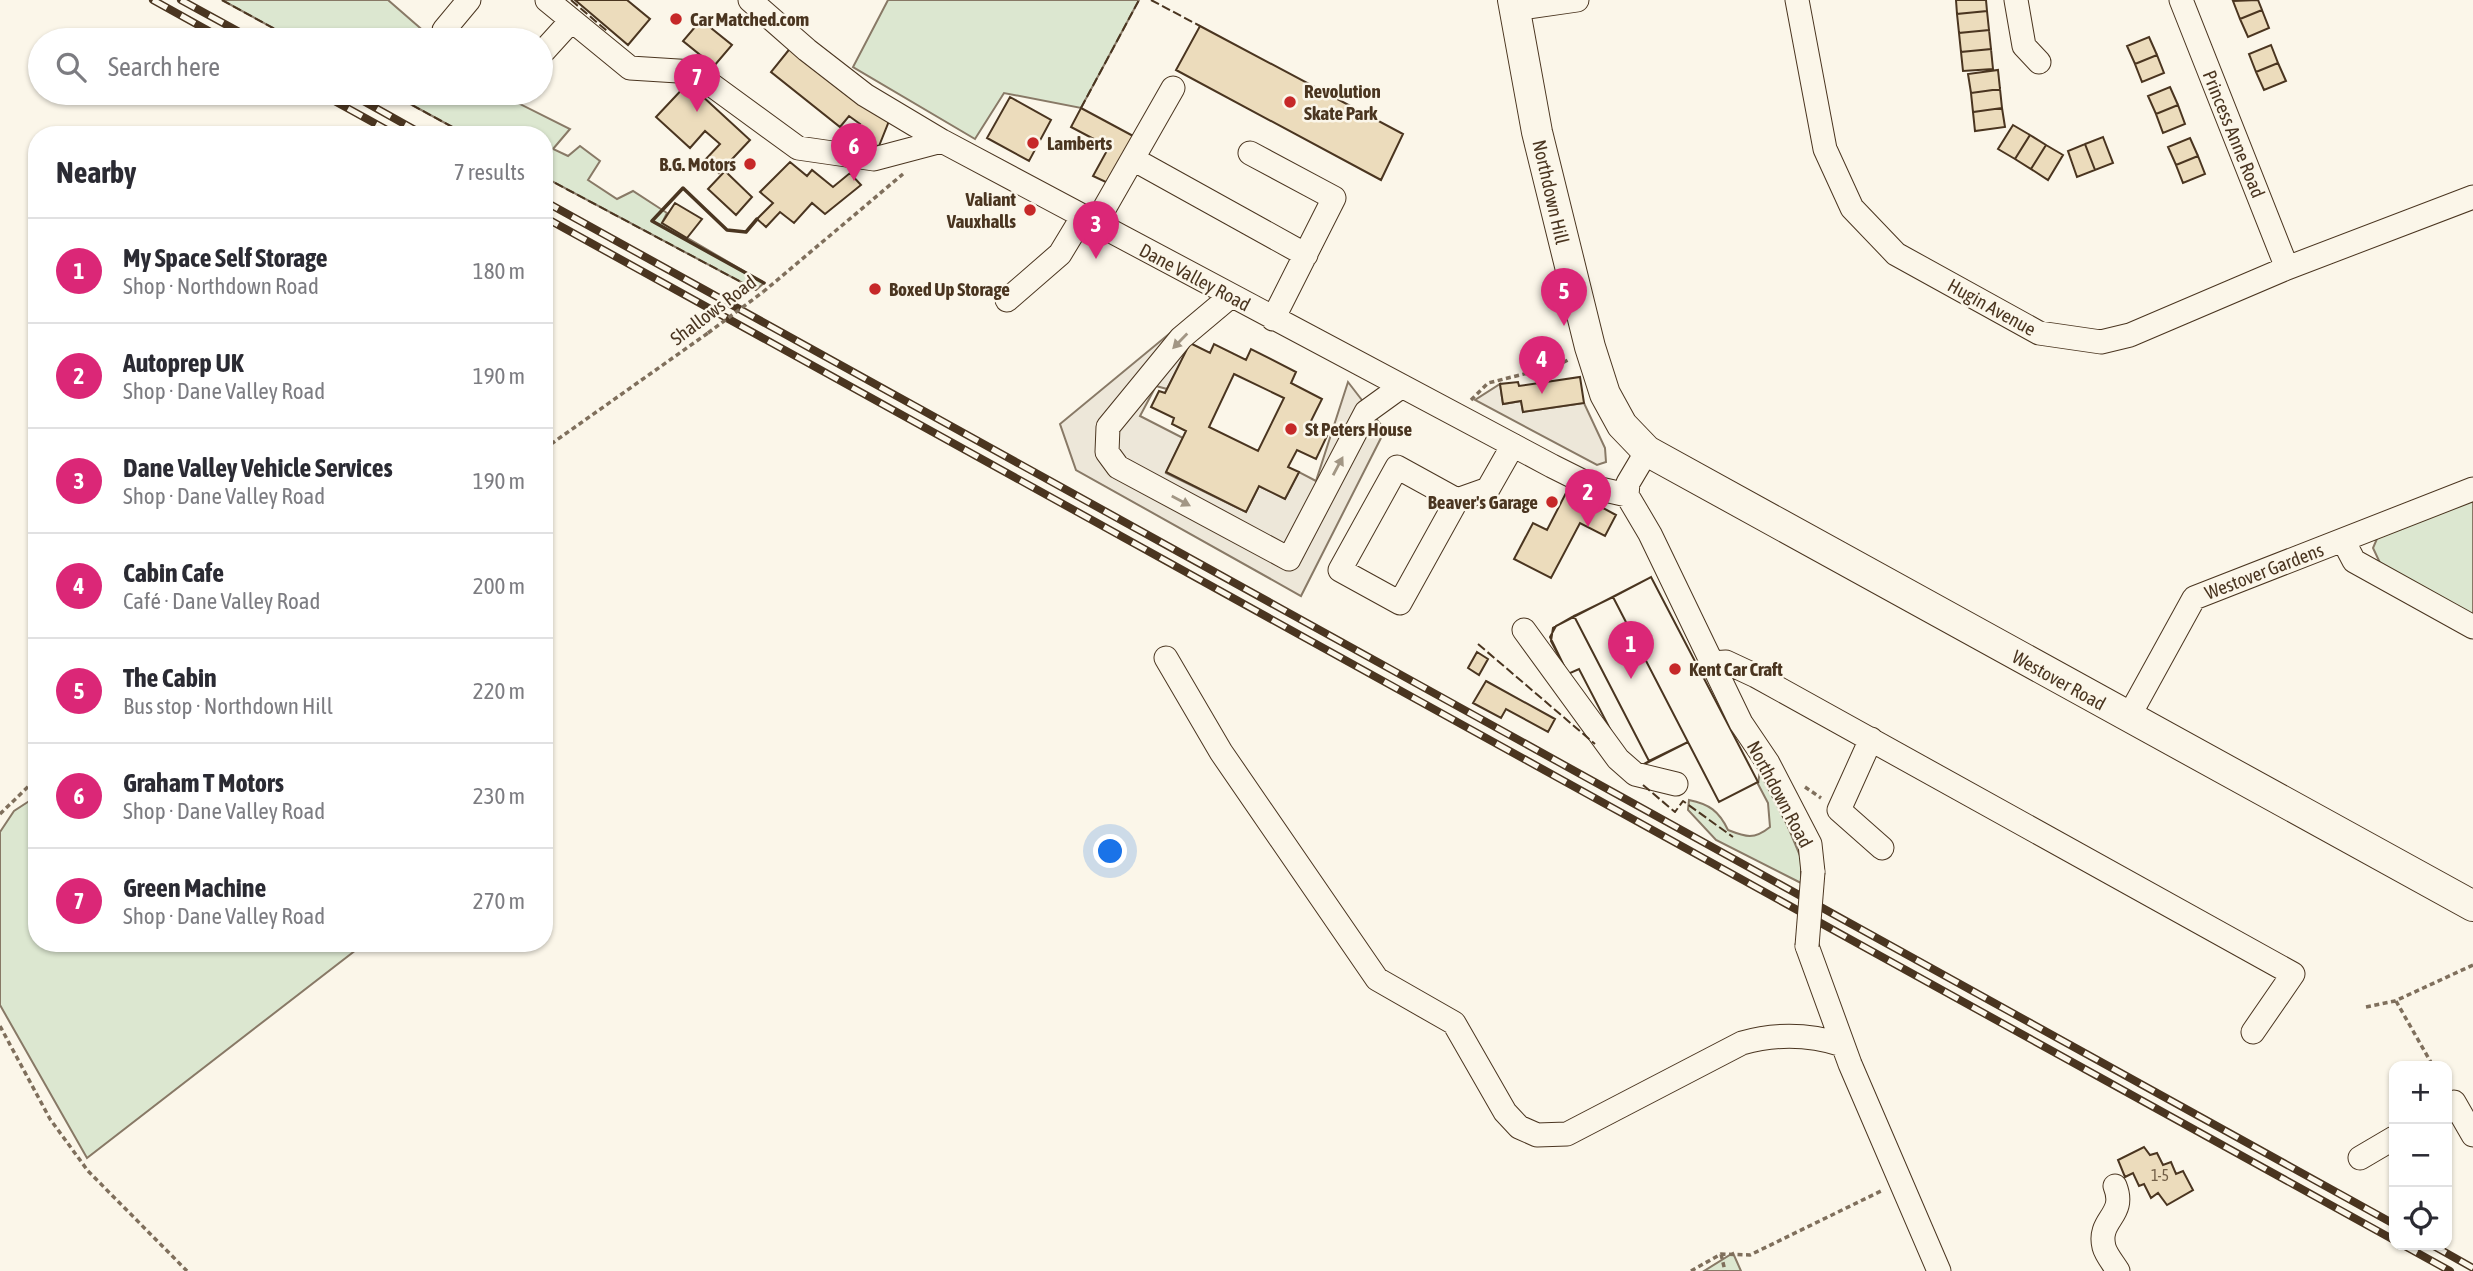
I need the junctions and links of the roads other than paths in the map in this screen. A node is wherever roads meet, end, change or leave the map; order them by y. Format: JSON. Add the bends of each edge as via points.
{"nodes":[{"id":1,"x":469,"y":0,"type":"edge"},
{"id":2,"x":547,"y":0,"type":"edge"},
{"id":3,"x":750,"y":0,"type":"edge"},
{"id":4,"x":1577,"y":0,"type":"edge"},
{"id":5,"x":1797,"y":0,"type":"edge"},
{"id":6,"x":2017,"y":0,"type":"edge"},
{"id":7,"x":2180,"y":0,"type":"edge"},
{"id":8,"x":1514,"y":5,"type":"edge"},
{"id":9,"x":571,"y":20,"type":"junction"},
{"id":10,"x":446,"y":28,"type":"edge"},
{"id":11,"x":553,"y":40,"type":"edge"},
{"id":12,"x":2039,"y":62,"type":"dead end"},
{"id":13,"x":1173,"y":88,"type":"dead end"},
{"id":14,"x":942,"y":141,"type":"junction"},
{"id":15,"x":1250,"y":153,"type":"dead end"},
{"id":16,"x":1133,"y":159,"type":"junction"},
{"id":17,"x":2473,"y":197,"type":"edge"},
{"id":18,"x":1090,"y":220,"type":"junction"},
{"id":19,"x":1306,"y":255,"type":"junction"},
{"id":20,"x":2287,"y":268,"type":"junction"},
{"id":21,"x":1231,"y":296,"type":"junction"},
{"id":22,"x":1007,"y":300,"type":"dead end"},
{"id":23,"x":1273,"y":319,"type":"junction"},
{"id":24,"x":1402,"y":387,"type":"junction"},
{"id":25,"x":1513,"y":445,"type":"junction"},
{"id":26,"x":1647,"y":451,"type":"junction"},
{"id":27,"x":2473,"y":489,"type":"edge"},
{"id":28,"x":1627,"y":495,"type":"junction"},
{"id":29,"x":1457,"y":500,"type":"junction"},
{"id":30,"x":2343,"y":540,"type":"junction"},
{"id":31,"x":2473,"y":627,"type":"edge"},
{"id":32,"x":1524,"y":629,"type":"dead end"},
{"id":33,"x":1166,"y":658,"type":"dead end"},
{"id":34,"x":1711,"y":663,"type":"junction"},
{"id":35,"x":2128,"y":718,"type":"junction"},
{"id":36,"x":1871,"y":739,"type":"junction"},
{"id":37,"x":1676,"y":784,"type":"dead end"},
{"id":38,"x":1882,"y":848,"type":"dead end"},
{"id":39,"x":2473,"y":906,"type":"edge"},
{"id":40,"x":2253,"y":1032,"type":"dead end"},
{"id":41,"x":1843,"y":1045,"type":"junction"},
{"id":42,"x":2458,"y":1100,"type":"edge"},
{"id":43,"x":2473,"y":1135,"type":"edge"},
{"id":44,"x":2389,"y":1141,"type":"edge"},
{"id":45,"x":2360,"y":1158,"type":"dead end"},
{"id":46,"x":2115,"y":1186,"type":"dead end"},
{"id":47,"x":1939,"y":1271,"type":"edge"},
{"id":48,"x":2118,"y":1271,"type":"edge"}],
"edges":[{"from":1,"to":10,"type":"street"},
{"from":2,"to":9,"type":"street"},
{"from":3,"to":14,"type":"street","name":"Dane Valley Road","via":[[865,95]]},
{"from":4,"to":8,"type":"street"},
{"from":5,"to":20,"type":"street","name":"Hugin Avenue","via":[[1825,149],[1852,208],[1896,254],[2039,333],[2101,342],[2130,335]]},
{"from":6,"to":12,"type":"street","via":[[2024,46]]},
{"from":7,"to":20,"type":"street","name":"Princess Anne Road"},
{"from":8,"to":26,"type":"main road","name":"Northdown Hill","via":[[1536,132],[1590,347],[1605,394],[1622,425]]},
{"from":9,"to":11,"type":"street"},
{"from":9,"to":14,"type":"street","via":[[630,68],[694,72],[798,148],[874,159]]},
{"from":13,"to":16,"type":"street"},
{"from":14,"to":18,"type":"street","name":"Dane Valley Road"},
{"from":15,"to":19,"type":"street","via":[[1334,198]]},
{"from":16,"to":18,"type":"street"},
{"from":16,"to":19,"type":"street"},
{"from":17,"to":20,"type":"street","name":"Hugin Avenue"},
{"from":18,"to":21,"type":"street","name":"Dane Valley Road"},
{"from":18,"to":22,"type":"street","via":[[1060,254]]},
{"from":19,"to":23,"type":"street"},
{"from":21,"to":23,"type":"street","name":"Dane Valley Road"},
{"from":21,"to":24,"type":"street","one_way":true,"via":[[1181,338],[1108,427],[1107,452],[1118,467],[1289,559],[1366,412]]},
{"from":23,"to":24,"type":"street","name":"Dane Valley Road"},
{"from":24,"to":25,"type":"street","name":"Dane Valley Road"},
{"from":25,"to":28,"type":"street","name":"Dane Valley Road","via":[[1596,488]]},
{"from":25,"to":29,"type":"street","via":[[1488,489]]},
{"from":26,"to":28,"type":"street","via":[[1628,483]]},
{"from":26,"to":35,"type":"main road","name":"Westover Road"},
{"from":27,"to":30,"type":"street","name":"Westover Gardens"},
{"from":28,"to":34,"type":"street","name":"Northdown Road"},
{"from":29,"to":29,"type":"street","via":[[1400,603],[1340,570],[1397,467]]},
{"from":30,"to":31,"type":"street","name":"Westover Gardens","via":[[2354,561]]},
{"from":30,"to":35,"type":"street","name":"Westover Gardens","via":[[2194,598]]},
{"from":32,"to":37,"type":"street","via":[[1618,759],[1635,774]]},
{"from":33,"to":41,"type":"street","via":[[1222,752],[1377,979],[1454,1023],[1505,1112],[1527,1132],[1547,1137],[1567,1134],[1742,1043],[1760,1038],[1794,1035]]},
{"from":34,"to":36,"type":"street","via":[[1726,662],[1756,676]]},
{"from":34,"to":41,"type":"street","name":"Northdown Road","bridge":true,"via":[[1810,844],[1813,872],[1807,946]]},
{"from":35,"to":39,"type":"main road","name":"Westover Road"},
{"from":36,"to":38,"type":"street","via":[[1839,810]]},
{"from":36,"to":40,"type":"street","via":[[2293,974]]},
{"from":41,"to":47,"type":"street","name":"Northdown Road"},
{"from":42,"to":43,"type":"street"},
{"from":44,"to":45,"type":"street"},
{"from":46,"to":48,"type":"street","via":[[2118,1210],[2105,1223],[2104,1246]]}]}
